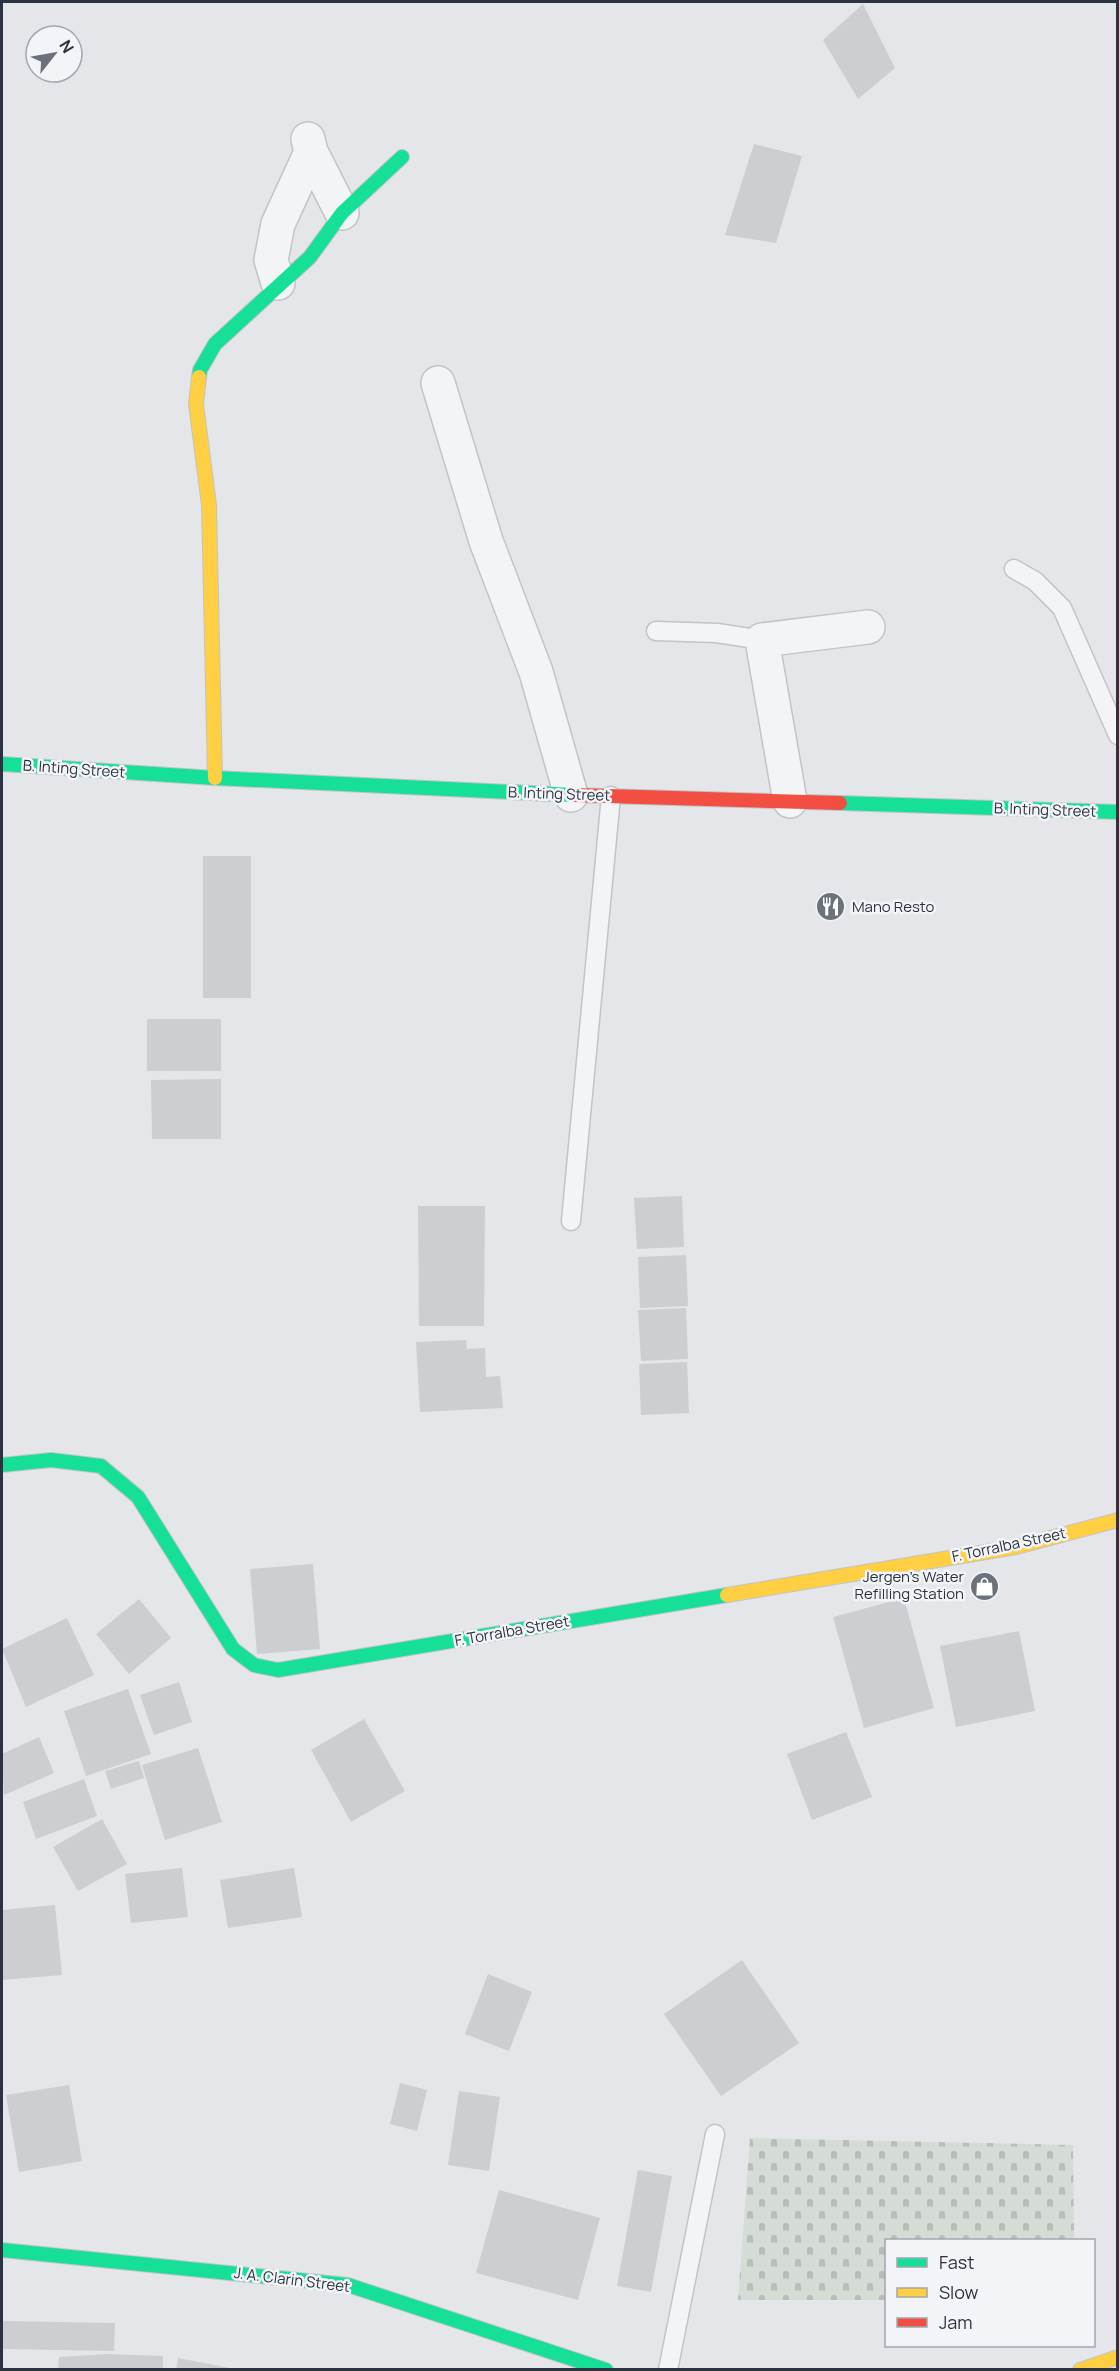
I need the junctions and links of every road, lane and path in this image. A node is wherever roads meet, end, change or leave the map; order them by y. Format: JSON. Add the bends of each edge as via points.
{"nodes":[{"id":1,"x":402,"y":157,"type":"dead end"},
{"id":2,"x":342,"y":213,"type":"junction"},
{"id":3,"x":278,"y":283,"type":"junction"},
{"id":4,"x":438,"y":383,"type":"dead end"},
{"id":5,"x":1014,"y":570,"type":"dead end"},
{"id":6,"x":868,"y":627,"type":"dead end"},
{"id":7,"x":656,"y":631,"type":"dead end"},
{"id":8,"x":762,"y":640,"type":"junction"},
{"id":9,"x":1118,"y":735,"type":"edge"},
{"id":10,"x":2,"y":764,"type":"edge"},
{"id":11,"x":215,"y":778,"type":"junction"},
{"id":12,"x":571,"y":795,"type":"junction"},
{"id":13,"x":611,"y":796,"type":"junction"},
{"id":14,"x":790,"y":801,"type":"junction"},
{"id":15,"x":1118,"y":812,"type":"edge"},
{"id":16,"x":571,"y":1221,"type":"dead end"},
{"id":17,"x":2,"y":1465,"type":"edge"},
{"id":18,"x":1118,"y":1520,"type":"edge"},
{"id":19,"x":715,"y":2134,"type":"dead end"},
{"id":20,"x":2,"y":2250,"type":"edge"},
{"id":21,"x":1118,"y":2357,"type":"edge"},
{"id":22,"x":606,"y":2370,"type":"edge"},
{"id":23,"x":668,"y":2370,"type":"edge"},
{"id":24,"x":1080,"y":2370,"type":"edge"}],
"edges":[{"from":1,"to":2,"type":"street"},
{"from":2,"to":3,"type":"street","via":[[310,257]]},
{"from":2,"to":3,"type":"street","via":[[309,143],[278,224],[271,260]]},
{"from":3,"to":11,"type":"street","via":[[215,344],[201,370],[196,404],[209,505]]},
{"from":4,"to":12,"type":"street","via":[[486,542],[536,672]]},
{"from":5,"to":9,"type":"lane","via":[[1035,581],[1062,608]]},
{"from":6,"to":8,"type":"street"},
{"from":7,"to":8,"type":"lane","via":[[717,633]]},
{"from":8,"to":14,"type":"street"},
{"from":10,"to":11,"type":"street","name":"B. Inting Street"},
{"from":11,"to":12,"type":"street","name":"B. Inting Street"},
{"from":12,"to":13,"type":"street","name":"B. Inting Street"},
{"from":13,"to":14,"type":"street","name":"B. Inting Street"},
{"from":13,"to":16,"type":"lane"},
{"from":14,"to":15,"type":"street","name":"B. Inting Street"},
{"from":17,"to":18,"type":"street","name":"F. Torralba Street","via":[[51,1460],[100,1466],[138,1497],[233,1649],[254,1665],[278,1670],[1004,1549]]},
{"from":19,"to":23,"type":"lane"},
{"from":20,"to":22,"type":"street","name":"J. A. Clarin Street","via":[[348,2285]]},
{"from":21,"to":24,"type":"street"}]}
